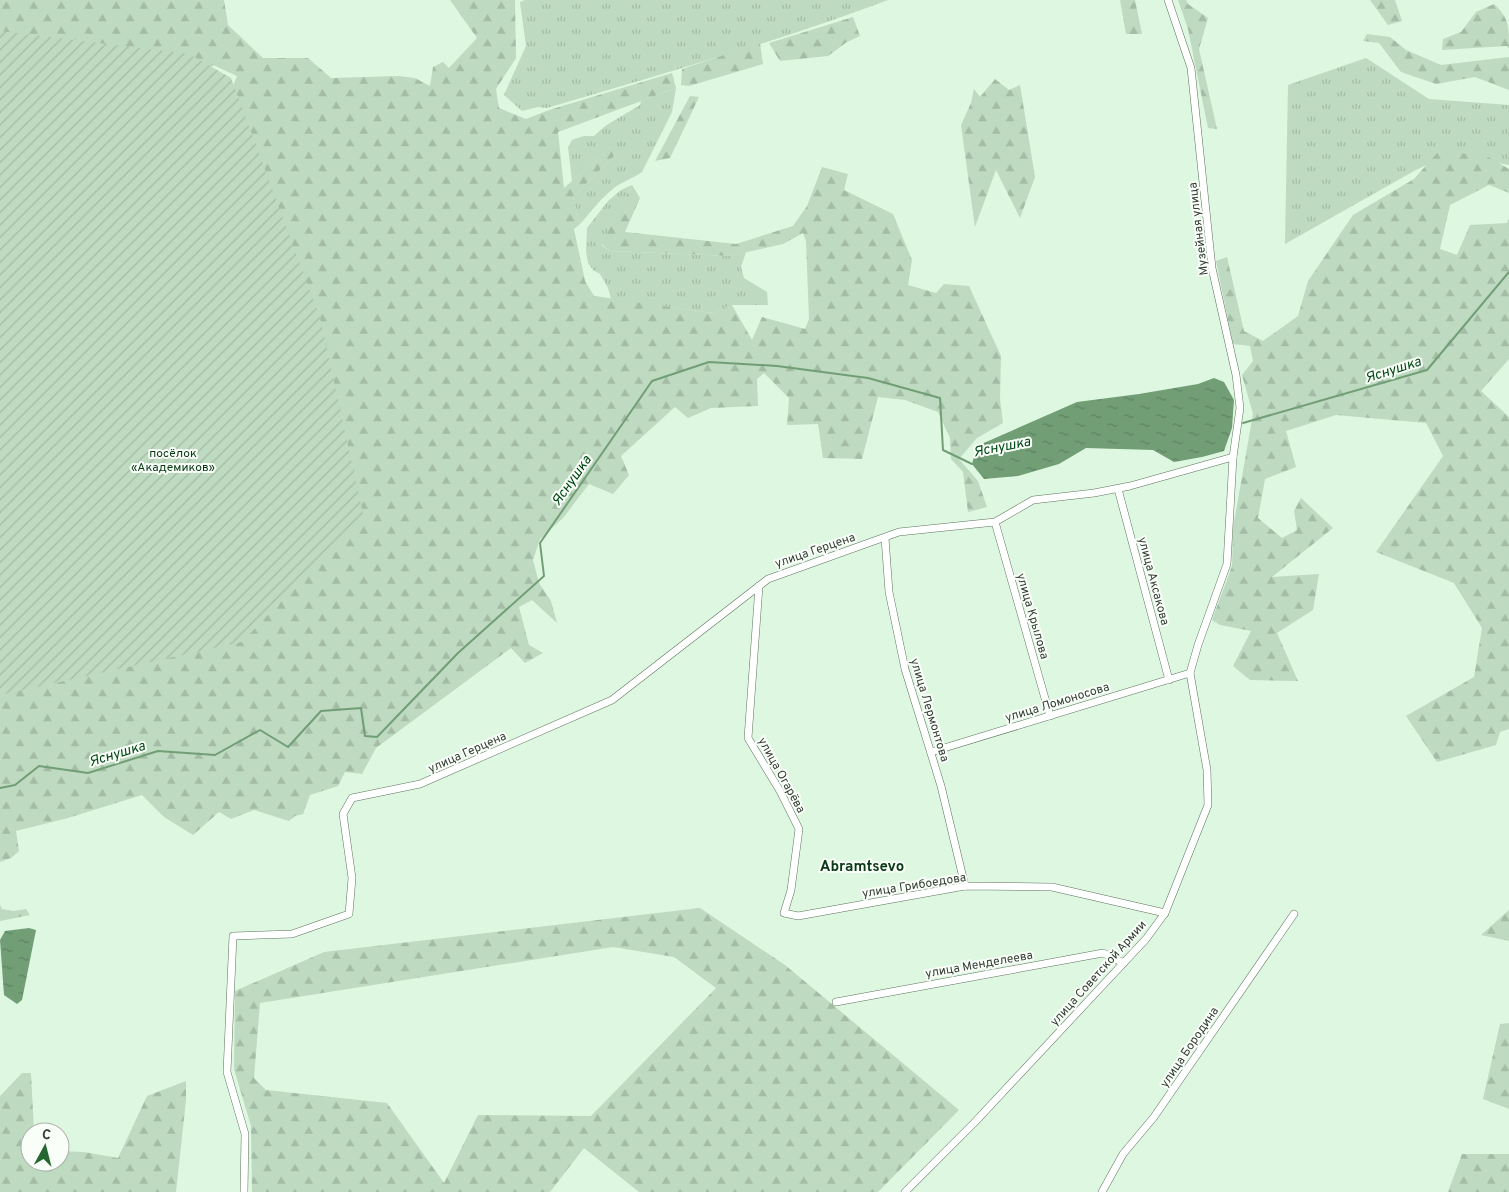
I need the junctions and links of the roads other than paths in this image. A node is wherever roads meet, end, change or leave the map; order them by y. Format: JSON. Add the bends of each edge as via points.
{"nodes":[{"id":1,"x":1168,"y":0,"type":"edge"},
{"id":2,"x":1233,"y":457,"type":"junction"},
{"id":3,"x":1118,"y":489,"type":"junction"},
{"id":4,"x":995,"y":522,"type":"junction"},
{"id":5,"x":884,"y":538,"type":"junction"},
{"id":6,"x":759,"y":586,"type":"junction"},
{"id":7,"x":1190,"y":673,"type":"junction"},
{"id":8,"x":1169,"y":680,"type":"junction"},
{"id":9,"x":1050,"y":716,"type":"junction"},
{"id":10,"x":931,"y":752,"type":"junction"},
{"id":11,"x":965,"y":886,"type":"junction"},
{"id":12,"x":784,"y":912,"type":"joint"},
{"id":13,"x":1165,"y":913,"type":"junction"},
{"id":14,"x":1294,"y":914,"type":"dead end"},
{"id":15,"x":1124,"y":963,"type":"junction"},
{"id":16,"x":836,"y":1002,"type":"dead end"},
{"id":17,"x":244,"y":1192,"type":"edge"},
{"id":18,"x":905,"y":1192,"type":"edge"},
{"id":19,"x":1102,"y":1192,"type":"edge"}],
"edges":[{"from":1,"to":2,"type":"street","name":"Музейная улица","via":[[1191,68],[1212,268],[1236,375],[1240,408]]},
{"from":2,"to":3,"type":"street","name":"улица Герцена"},
{"from":2,"to":7,"type":"street","name":"улица Советской Армии","via":[[1227,564]]},
{"from":3,"to":4,"type":"street","name":"улица Герцена","via":[[1033,500]]},
{"from":3,"to":8,"type":"street","name":"улица Аксакова"},
{"from":4,"to":5,"type":"street","name":"улица Герцена","via":[[898,532]]},
{"from":4,"to":9,"type":"street","name":"улица Крылова"},
{"from":5,"to":6,"type":"street","name":"улица Герцена","via":[[768,579]]},
{"from":5,"to":10,"type":"street","name":"улица Лермонтова","via":[[889,592],[903,659]]},
{"from":6,"to":12,"type":"street","name":"улица Огарёва","via":[[748,738],[799,829],[791,890]]},
{"from":6,"to":17,"type":"street","name":"улица Герцена","via":[[612,700],[420,784],[352,798],[343,814],[352,878],[349,914],[292,934],[232,936],[226,1072],[245,1134]]},
{"from":7,"to":8,"type":"street","name":"улица Ломоносова"},
{"from":7,"to":13,"type":"street","name":"улица Советской Армии","via":[[1207,770],[1208,805]]},
{"from":8,"to":9,"type":"street","name":"улица Ломоносова"},
{"from":9,"to":10,"type":"street","name":"улица Ломоносова"},
{"from":10,"to":11,"type":"street","name":"улица Лермонтова"},
{"from":11,"to":12,"type":"street","name":"улица Грибоедова","via":[[798,916]]},
{"from":11,"to":13,"type":"street","name":"улица Грибоедова","via":[[1052,887]]},
{"from":13,"to":15,"type":"street","name":"улица Советской Армии"},
{"from":14,"to":19,"type":"street","name":"улица Бородина","via":[[1154,1117],[1123,1154]]},
{"from":15,"to":16,"type":"street","name":"улица Менделеева","via":[[1103,953]]},
{"from":15,"to":18,"type":"street","name":"улица Советской Армии"}]}
